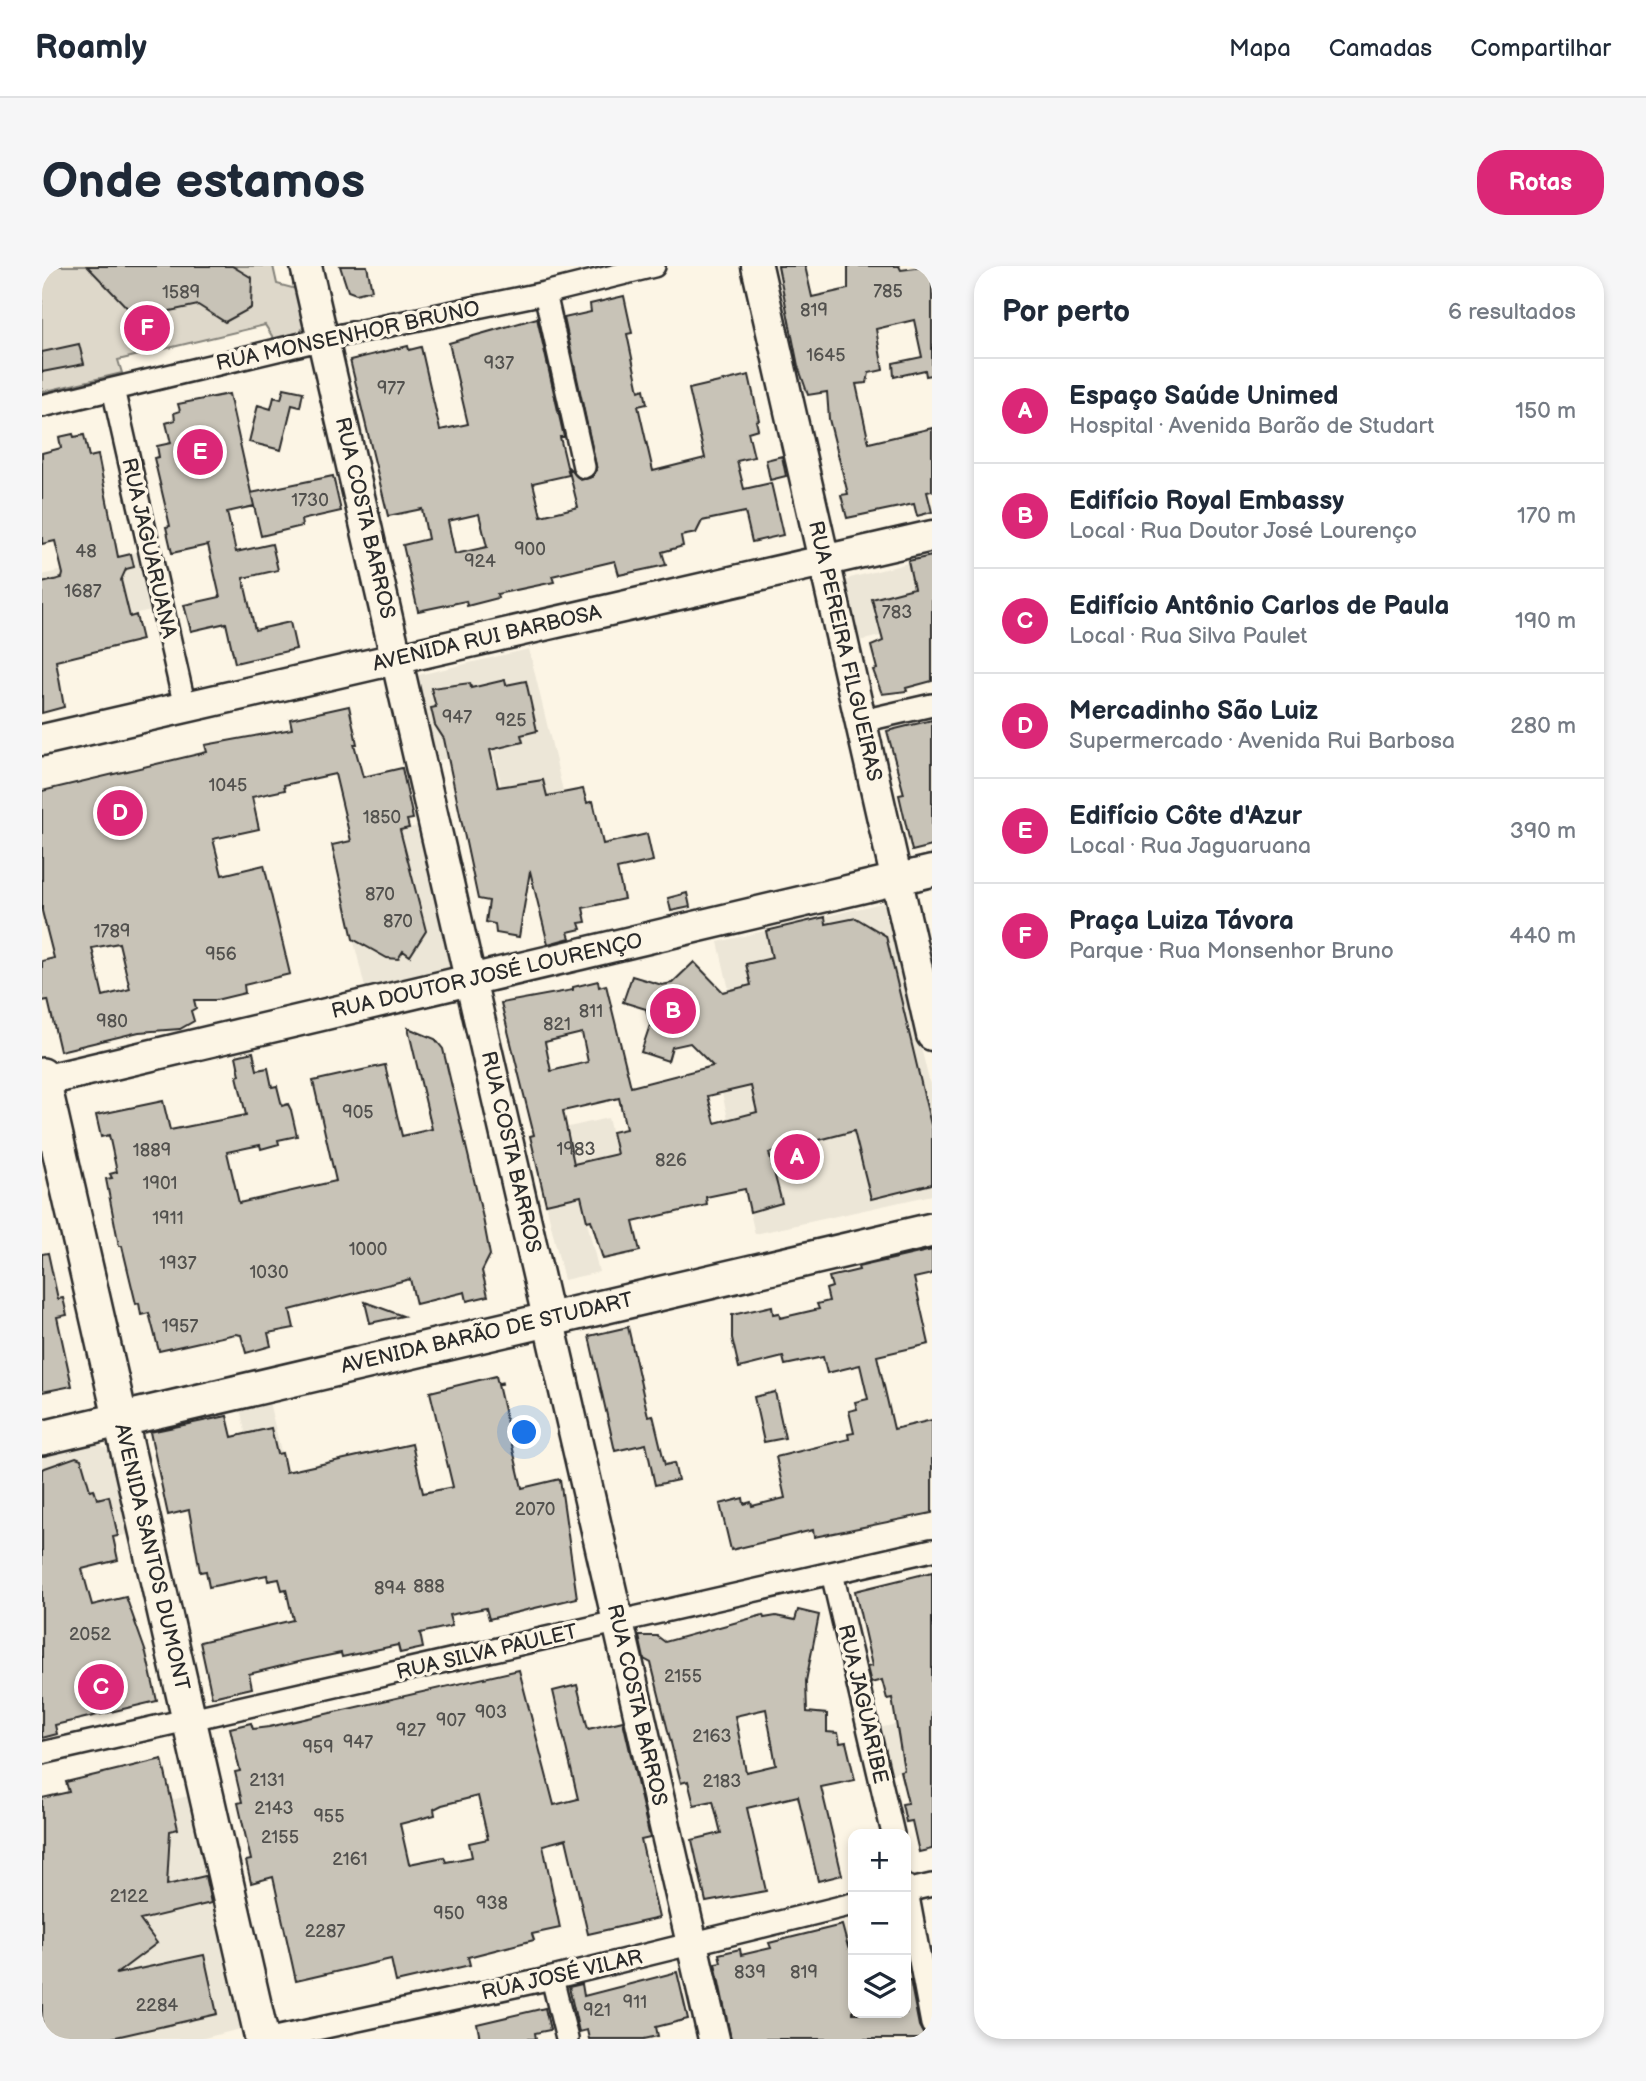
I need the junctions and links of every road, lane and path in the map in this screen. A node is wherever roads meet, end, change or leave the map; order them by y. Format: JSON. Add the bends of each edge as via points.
{"nodes":[{"id":1,"x":306,"y":266,"type":"edge"},
{"id":2,"x":653,"y":266,"type":"edge"},
{"id":3,"x":757,"y":266,"type":"edge"},
{"id":4,"x":545,"y":293,"type":"junction"},
{"id":5,"x":323,"y":339,"type":"junction"},
{"id":6,"x":113,"y":389,"type":"junction"},
{"id":7,"x":42,"y":406,"type":"edge"},
{"id":8,"x":584,"y":467,"type":"dead end"},
{"id":9,"x":932,"y":536,"type":"edge"},
{"id":10,"x":823,"y":561,"type":"junction"},
{"id":11,"x":397,"y":659,"type":"junction"},
{"id":12,"x":932,"y":705,"type":"edge"},
{"id":13,"x":185,"y":707,"type":"junction"},
{"id":14,"x":862,"y":721,"type":"junction"},
{"id":15,"x":42,"y":740,"type":"edge"},
{"id":16,"x":932,"y":871,"type":"edge"},
{"id":17,"x":898,"y":878,"type":"junction"},
{"id":18,"x":471,"y":980,"type":"junction"},
{"id":19,"x":932,"y":1035,"type":"edge"},
{"id":20,"x":42,"y":1079,"type":"edge"},
{"id":21,"x":932,"y":1210,"type":"edge"},
{"id":22,"x":932,"y":1230,"type":"edge"},
{"id":23,"x":547,"y":1308,"type":"junction"},
{"id":24,"x":507,"y":1382,"type":"dead end"},
{"id":25,"x":498,"y":1384,"type":"dead end"},
{"id":26,"x":118,"y":1410,"type":"junction"},
{"id":27,"x":42,"y":1417,"type":"edge"},
{"id":28,"x":42,"y":1437,"type":"edge"},
{"id":29,"x":932,"y":1550,"type":"edge"},
{"id":30,"x":832,"y":1573,"type":"junction"},
{"id":31,"x":618,"y":1622,"type":"junction"},
{"id":32,"x":189,"y":1720,"type":"junction"},
{"id":33,"x":42,"y":1753,"type":"edge"},
{"id":34,"x":892,"y":1829,"type":"edge"},
{"id":35,"x":932,"y":1885,"type":"edge"},
{"id":36,"x":911,"y":1888,"type":"edge"},
{"id":37,"x":907,"y":1892,"type":"edge"},
{"id":38,"x":848,"y":1905,"type":"edge"},
{"id":39,"x":692,"y":1945,"type":"junction"},
{"id":40,"x":552,"y":1978,"type":"junction"},
{"id":41,"x":932,"y":2024,"type":"edge"},
{"id":42,"x":262,"y":2039,"type":"edge"},
{"id":43,"x":270,"y":2039,"type":"edge"},
{"id":44,"x":567,"y":2039,"type":"edge"},
{"id":45,"x":714,"y":2039,"type":"edge"}],
"edges":[{"from":1,"to":5,"type":"street","name":"RUA COSTA BARROS"},
{"from":2,"to":4,"type":"street","name":"RUA MONSENHOR BRUNO"},
{"from":3,"to":10,"type":"street","name":"RUA PEREIRA FILGUEIRAS"},
{"from":4,"to":5,"type":"street","name":"RUA MONSENHOR BRUNO"},
{"from":4,"to":8,"type":"street"},
{"from":5,"to":6,"type":"street","name":"RUA MONSENHOR BRUNO"},
{"from":5,"to":11,"type":"street","name":"RUA COSTA BARROS"},
{"from":6,"to":7,"type":"street","name":"RUA MONSENHOR BRUNO"},
{"from":6,"to":13,"type":"street","name":"RUA JAGUARUANA"},
{"from":9,"to":10,"type":"street","name":"AVENIDA RUI BARBOSA"},
{"from":10,"to":11,"type":"street","name":"AVENIDA RUI BARBOSA"},
{"from":10,"to":14,"type":"street","name":"RUA PEREIRA FILGUEIRAS"},
{"from":11,"to":13,"type":"street","name":"AVENIDA RUI BARBOSA"},
{"from":11,"to":18,"type":"street","name":"RUA COSTA BARROS"},
{"from":12,"to":14,"type":"street"},
{"from":13,"to":15,"type":"street","name":"AVENIDA RUI BARBOSA"},
{"from":14,"to":17,"type":"street","name":"RUA PEREIRA FILGUEIRAS"},
{"from":16,"to":17,"type":"street","name":"RUA DOUTOR JOSÉ LOURENÇO"},
{"from":17,"to":18,"type":"street","name":"RUA DOUTOR JOSÉ LOURENÇO"},
{"from":17,"to":19,"type":"street","name":"RUA PEREIRA FILGUEIRAS"},
{"from":18,"to":20,"type":"street","name":"RUA DOUTOR JOSÉ LOURENÇO"},
{"from":18,"to":23,"type":"street","name":"RUA COSTA BARROS"},
{"from":20,"to":26,"type":"main road","name":"AVENIDA SANTOS DUMONT"},
{"from":21,"to":23,"type":"main road","name":"AVENIDA BARÃO DE STUDART"},
{"from":22,"to":23,"type":"main road","name":"AVENIDA BARÃO DE STUDART"},
{"from":23,"to":26,"type":"main road","name":"AVENIDA BARÃO DE STUDART"},
{"from":23,"to":31,"type":"street","name":"RUA COSTA BARROS"},
{"from":24,"to":25,"type":"path"},
{"from":26,"to":27,"type":"main road","name":"AVENIDA BARÃO DE STUDART"},
{"from":26,"to":28,"type":"main road","name":"AVENIDA BARÃO DE STUDART"},
{"from":26,"to":32,"type":"main road","name":"AVENIDA SANTOS DUMONT"},
{"from":29,"to":30,"type":"street","name":"RUA SILVA PAULET"},
{"from":30,"to":31,"type":"street","name":"RUA SILVA PAULET"},
{"from":30,"to":34,"type":"street","name":"RUA JAGUARIBE"},
{"from":31,"to":32,"type":"street","name":"RUA SILVA PAULET"},
{"from":31,"to":39,"type":"street","name":"RUA COSTA BARROS"},
{"from":32,"to":33,"type":"street","name":"RUA SILVA PAULET"},
{"from":32,"to":42,"type":"main road","name":"AVENIDA SANTOS DUMONT"},
{"from":35,"to":36,"type":"street"},
{"from":37,"to":41,"type":"street"},
{"from":38,"to":39,"type":"street","name":"RUA JOSÉ VILAR"},
{"from":39,"to":40,"type":"street","name":"RUA JOSÉ VILAR"},
{"from":39,"to":45,"type":"street","name":"RUA COSTA BARROS"},
{"from":40,"to":43,"type":"street","name":"RUA JOSÉ VILAR"},
{"from":40,"to":44,"type":"street"}]}
